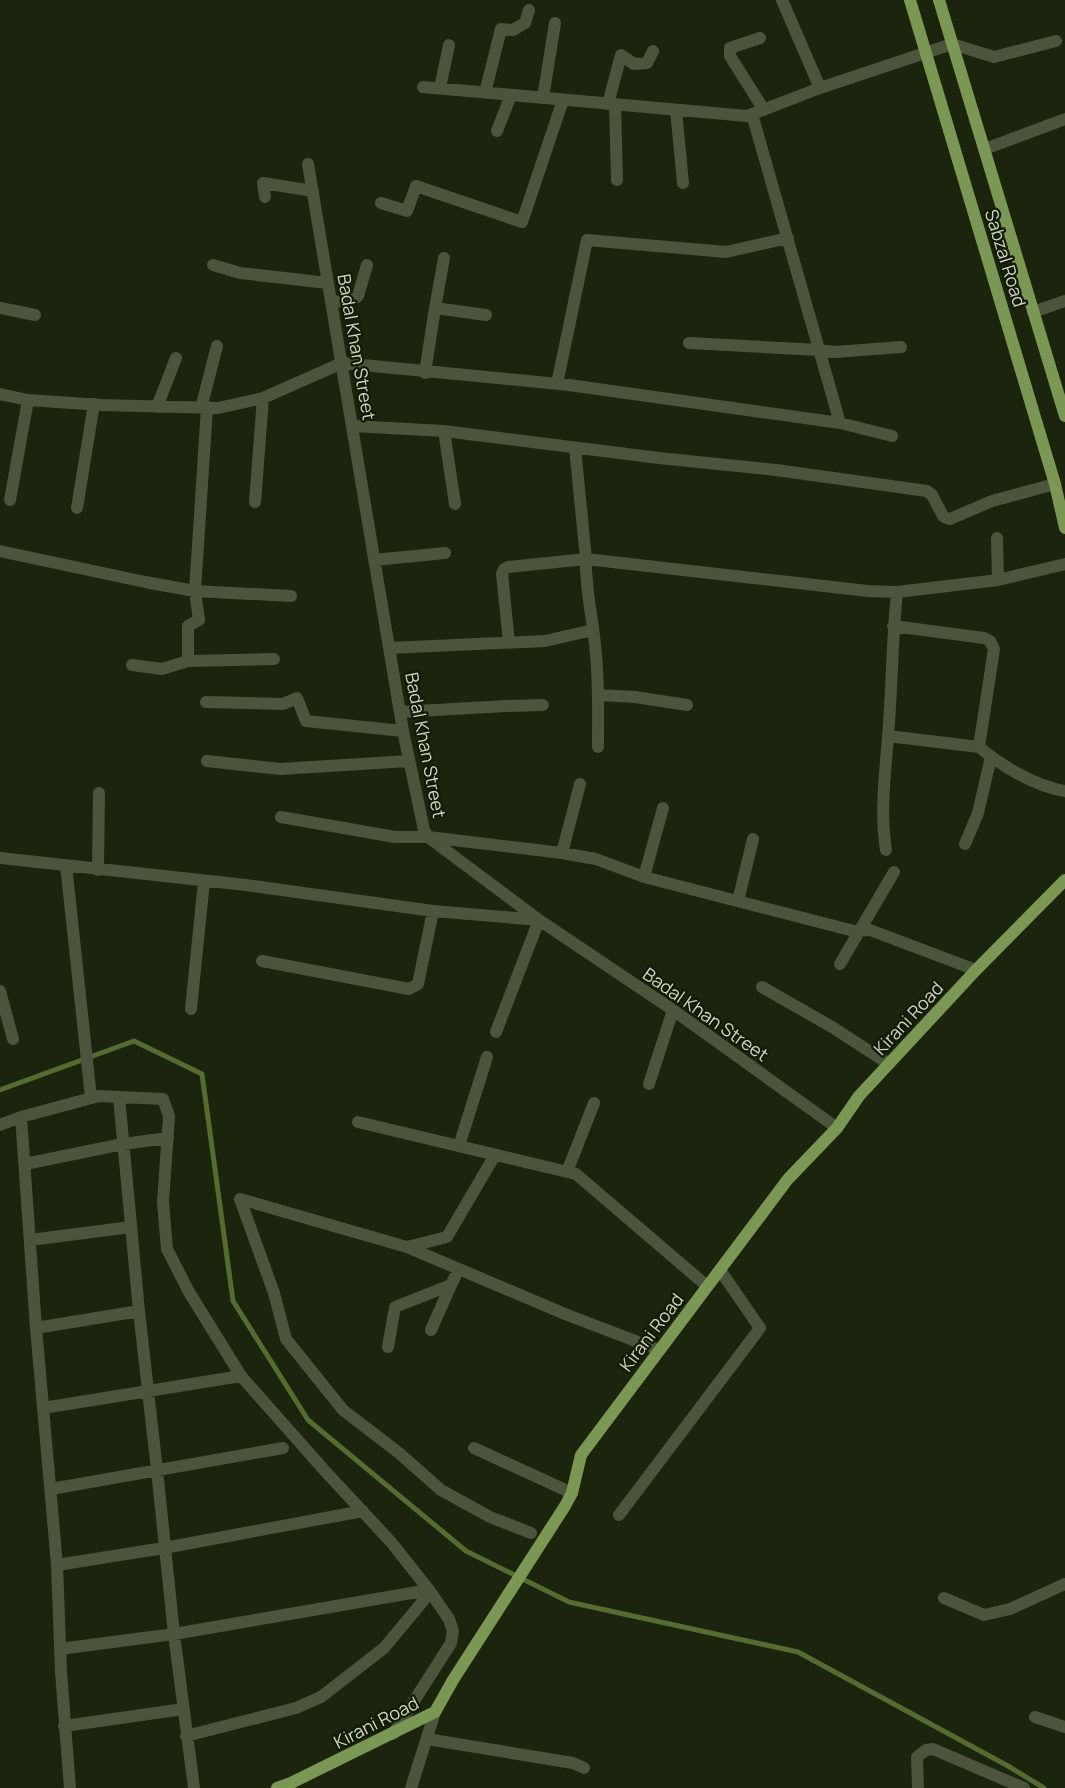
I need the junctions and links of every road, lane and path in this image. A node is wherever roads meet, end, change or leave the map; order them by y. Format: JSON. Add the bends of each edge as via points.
{"nodes":[{"id":1,"x":782,"y":0,"type":"edge"},
{"id":2,"x":910,"y":0,"type":"edge"},
{"id":3,"x":939,"y":0,"type":"edge"},
{"id":4,"x":529,"y":10,"type":"dead end"},
{"id":5,"x":555,"y":22,"type":"dead end"},
{"id":6,"x":760,"y":38,"type":"dead end"},
{"id":7,"x":1056,"y":41,"type":"dead end"},
{"id":8,"x":952,"y":44,"type":"junction"},
{"id":9,"x":449,"y":45,"type":"dead end"},
{"id":10,"x":653,"y":51,"type":"dead end"},
{"id":11,"x":926,"y":52,"type":"junction"},
{"id":12,"x":423,"y":87,"type":"dead end"},
{"id":13,"x":440,"y":88,"type":"junction"},
{"id":14,"x":820,"y":88,"type":"junction"},
{"id":15,"x":485,"y":93,"type":"junction"},
{"id":16,"x":511,"y":95,"type":"junction"},
{"id":17,"x":543,"y":98,"type":"junction"},
{"id":18,"x":563,"y":100,"type":"junction"},
{"id":19,"x":611,"y":104,"type":"junction"},
{"id":20,"x":676,"y":110,"type":"junction"},
{"id":21,"x":758,"y":112,"type":"junction"},
{"id":22,"x":1065,"y":119,"type":"edge"},
{"id":23,"x":496,"y":131,"type":"dead end"},
{"id":24,"x":984,"y":149,"type":"junction"},
{"id":25,"x":308,"y":164,"type":"dead end"},
{"id":26,"x":617,"y":180,"type":"dead end"},
{"id":27,"x":683,"y":183,"type":"dead end"},
{"id":28,"x":313,"y":191,"type":"junction"},
{"id":29,"x":265,"y":197,"type":"dead end"},
{"id":30,"x":381,"y":203,"type":"dead end"},
{"id":31,"x":788,"y":238,"type":"junction"},
{"id":32,"x":444,"y":258,"type":"dead end"},
{"id":33,"x":213,"y":264,"type":"dead end"},
{"id":34,"x":367,"y":265,"type":"dead end"},
{"id":35,"x":328,"y":283,"type":"junction"},
{"id":36,"x":1065,"y":301,"type":"edge"},
{"id":37,"x":332,"y":302,"type":"junction"},
{"id":38,"x":0,"y":308,"type":"edge"},
{"id":39,"x":435,"y":308,"type":"junction"},
{"id":40,"x":1033,"y":312,"type":"junction"},
{"id":41,"x":35,"y":315,"type":"dead end"},
{"id":42,"x":486,"y":315,"type":"dead end"},
{"id":43,"x":689,"y":344,"type":"dead end"},
{"id":44,"x":217,"y":346,"type":"dead end"},
{"id":45,"x":901,"y":348,"type":"dead end"},
{"id":46,"x":819,"y":350,"type":"junction"},
{"id":47,"x":176,"y":358,"type":"dead end"},
{"id":48,"x":342,"y":363,"type":"junction"},
{"id":49,"x":425,"y":372,"type":"junction"},
{"id":50,"x":557,"y":384,"type":"junction"},
{"id":51,"x":0,"y":394,"type":"edge"},
{"id":52,"x":263,"y":398,"type":"junction"},
{"id":53,"x":28,"y":400,"type":"junction"},
{"id":54,"x":94,"y":404,"type":"junction"},
{"id":55,"x":157,"y":407,"type":"junction"},
{"id":56,"x":204,"y":408,"type":"junction"},
{"id":57,"x":1065,"y":416,"type":"edge"},
{"id":58,"x":840,"y":423,"type":"junction"},
{"id":59,"x":352,"y":426,"type":"junction"},
{"id":60,"x":444,"y":431,"type":"junction"},
{"id":61,"x":892,"y":436,"type":"dead end"},
{"id":62,"x":575,"y":448,"type":"junction"},
{"id":63,"x":1054,"y":484,"type":"junction"},
{"id":64,"x":10,"y":500,"type":"dead end"},
{"id":65,"x":255,"y":502,"type":"dead end"},
{"id":66,"x":455,"y":504,"type":"dead end"},
{"id":67,"x":77,"y":508,"type":"dead end"},
{"id":68,"x":1065,"y":528,"type":"edge"},
{"id":69,"x":996,"y":538,"type":"dead end"},
{"id":70,"x":0,"y":551,"type":"edge"},
{"id":71,"x":445,"y":553,"type":"dead end"},
{"id":72,"x":586,"y":559,"type":"junction"},
{"id":73,"x":374,"y":560,"type":"junction"},
{"id":74,"x":1065,"y":564,"type":"edge"},
{"id":75,"x":998,"y":580,"type":"junction"},
{"id":76,"x":195,"y":591,"type":"junction"},
{"id":77,"x":896,"y":592,"type":"junction"},
{"id":78,"x":291,"y":596,"type":"dead end"},
{"id":79,"x":893,"y":626,"type":"junction"},
{"id":80,"x":593,"y":630,"type":"junction"},
{"id":81,"x":509,"y":642,"type":"junction"},
{"id":82,"x":389,"y":648,"type":"junction"},
{"id":83,"x":274,"y":659,"type":"dead end"},
{"id":84,"x":188,"y":661,"type":"junction"},
{"id":85,"x":132,"y":665,"type":"dead end"},
{"id":86,"x":598,"y":695,"type":"junction"},
{"id":87,"x":206,"y":702,"type":"dead end"},
{"id":88,"x":687,"y":705,"type":"dead end"},
{"id":89,"x":543,"y":706,"type":"dead end"},
{"id":90,"x":400,"y":712,"type":"junction"},
{"id":91,"x":403,"y":730,"type":"junction"},
{"id":92,"x":888,"y":736,"type":"junction"},
{"id":93,"x":979,"y":747,"type":"junction"},
{"id":94,"x":598,"y":748,"type":"dead end"},
{"id":95,"x":990,"y":757,"type":"junction"},
{"id":96,"x":207,"y":761,"type":"dead end"},
{"id":97,"x":409,"y":761,"type":"junction"},
{"id":98,"x":580,"y":784,"type":"dead end"},
{"id":99,"x":1065,"y":791,"type":"edge"},
{"id":100,"x":99,"y":793,"type":"dead end"},
{"id":101,"x":663,"y":808,"type":"dead end"},
{"id":102,"x":281,"y":817,"type":"dead end"},
{"id":103,"x":428,"y":837,"type":"junction"},
{"id":104,"x":753,"y":839,"type":"dead end"},
{"id":105,"x":965,"y":844,"type":"dead end"},
{"id":106,"x":886,"y":850,"type":"dead end"},
{"id":107,"x":562,"y":853,"type":"junction"},
{"id":108,"x":0,"y":858,"type":"edge"},
{"id":109,"x":66,"y":865,"type":"junction"},
{"id":110,"x":98,"y":870,"type":"junction"},
{"id":111,"x":894,"y":872,"type":"dead end"},
{"id":112,"x":644,"y":877,"type":"junction"},
{"id":113,"x":1065,"y":880,"type":"edge"},
{"id":114,"x":204,"y":881,"type":"junction"},
{"id":115,"x":738,"y":901,"type":"junction"},
{"id":116,"x":433,"y":911,"type":"junction"},
{"id":117,"x":539,"y":920,"type":"junction"},
{"id":118,"x":861,"y":930,"type":"junction"},
{"id":119,"x":262,"y":961,"type":"dead end"},
{"id":120,"x":840,"y":964,"type":"dead end"},
{"id":121,"x":976,"y":970,"type":"junction"},
{"id":122,"x":762,"y":987,"type":"dead end"},
{"id":123,"x":0,"y":991,"type":"edge"},
{"id":124,"x":191,"y":1009,"type":"dead end"},
{"id":125,"x":673,"y":1010,"type":"junction"},
{"id":126,"x":496,"y":1032,"type":"dead end"},
{"id":127,"x":12,"y":1039,"type":"dead end"},
{"id":128,"x":487,"y":1057,"type":"dead end"},
{"id":129,"x":889,"y":1064,"type":"junction"},
{"id":130,"x":650,"y":1084,"type":"dead end"},
{"id":131,"x":119,"y":1097,"type":"junction"},
{"id":132,"x":91,"y":1098,"type":"junction"},
{"id":133,"x":594,"y":1103,"type":"dead end"},
{"id":134,"x":21,"y":1117,"type":"junction"},
{"id":135,"x":358,"y":1122,"type":"dead end"},
{"id":136,"x":0,"y":1125,"type":"edge"},
{"id":137,"x":837,"y":1128,"type":"junction"},
{"id":138,"x":168,"y":1138,"type":"junction"},
{"id":139,"x":123,"y":1144,"type":"junction"},
{"id":140,"x":459,"y":1146,"type":"junction"},
{"id":141,"x":495,"y":1155,"type":"junction"},
{"id":142,"x":25,"y":1164,"type":"junction"},
{"id":143,"x":567,"y":1172,"type":"junction"},
{"id":144,"x":131,"y":1226,"type":"junction"},
{"id":145,"x":30,"y":1240,"type":"junction"},
{"id":146,"x":406,"y":1247,"type":"junction"},
{"id":147,"x":459,"y":1270,"type":"junction"},
{"id":148,"x":720,"y":1270,"type":"junction"},
{"id":149,"x":451,"y":1285,"type":"junction"},
{"id":150,"x":707,"y":1286,"type":"junction"},
{"id":151,"x":138,"y":1311,"type":"junction"},
{"id":152,"x":36,"y":1328,"type":"junction"},
{"id":153,"x":431,"y":1330,"type":"dead end"},
{"id":154,"x":388,"y":1347,"type":"dead end"},
{"id":155,"x":660,"y":1350,"type":"junction"},
{"id":156,"x":241,"y":1376,"type":"junction"},
{"id":157,"x":147,"y":1392,"type":"junction"},
{"id":158,"x":43,"y":1408,"type":"junction"},
{"id":159,"x":283,"y":1448,"type":"dead end"},
{"id":160,"x":474,"y":1448,"type":"dead end"},
{"id":161,"x":157,"y":1470,"type":"junction"},
{"id":162,"x":51,"y":1489,"type":"junction"},
{"id":163,"x":572,"y":1493,"type":"junction"},
{"id":164,"x":363,"y":1512,"type":"junction"},
{"id":165,"x":619,"y":1515,"type":"dead end"},
{"id":166,"x":531,"y":1533,"type":"dead end"},
{"id":167,"x":164,"y":1548,"type":"junction"},
{"id":168,"x":57,"y":1565,"type":"junction"},
{"id":169,"x":1065,"y":1584,"type":"edge"},
{"id":170,"x":426,"y":1595,"type":"junction"},
{"id":171,"x":944,"y":1598,"type":"dead end"},
{"id":172,"x":174,"y":1634,"type":"junction"},
{"id":173,"x":66,"y":1648,"type":"dead end"},
{"id":174,"x":184,"y":1709,"type":"junction"},
{"id":175,"x":435,"y":1712,"type":"junction"},
{"id":176,"x":1035,"y":1717,"type":"dead end"},
{"id":177,"x":64,"y":1726,"type":"junction"},
{"id":178,"x":1065,"y":1727,"type":"edge"},
{"id":179,"x":393,"y":1734,"type":"junction"},
{"id":180,"x":186,"y":1736,"type":"junction"},
{"id":181,"x":427,"y":1739,"type":"junction"},
{"id":182,"x":584,"y":1768,"type":"dead end"},
{"id":183,"x":70,"y":1788,"type":"edge"},
{"id":184,"x":194,"y":1788,"type":"edge"},
{"id":185,"x":277,"y":1788,"type":"edge"},
{"id":186,"x":410,"y":1788,"type":"edge"},
{"id":187,"x":918,"y":1788,"type":"edge"},
{"id":188,"x":1024,"y":1788,"type":"edge"}],
"edges":[{"from":1,"to":14,"type":"street"},
{"from":2,"to":11,"type":"main road","name":"Sabzal Road"},
{"from":3,"to":8,"type":"main road","name":"Sabzal Road"},
{"from":4,"to":15,"type":"street","via":[[525,23],[513,30],[501,29]]},
{"from":5,"to":17,"type":"street"},
{"from":6,"to":21,"type":"street","via":[[730,48],[730,56]]},
{"from":7,"to":8,"type":"street","via":[[994,56]]},
{"from":8,"to":11,"type":"street"},
{"from":8,"to":24,"type":"main road","name":"Sabzal Road"},
{"from":9,"to":13,"type":"street"},
{"from":10,"to":19,"type":"street","via":[[647,63],[634,64],[621,56]]},
{"from":11,"to":14,"type":"street"},
{"from":11,"to":63,"type":"main road","name":"Sabzal Road"},
{"from":12,"to":13,"type":"street"},
{"from":13,"to":15,"type":"street"},
{"from":14,"to":21,"type":"street"},
{"from":15,"to":16,"type":"street"},
{"from":16,"to":17,"type":"street"},
{"from":16,"to":23,"type":"street"},
{"from":17,"to":18,"type":"street"},
{"from":18,"to":19,"type":"street"},
{"from":18,"to":30,"type":"street","via":[[522,222],[416,186],[407,211]]},
{"from":19,"to":20,"type":"street"},
{"from":19,"to":26,"type":"street"},
{"from":20,"to":21,"type":"street","via":[[747,116]]},
{"from":20,"to":27,"type":"street"},
{"from":21,"to":31,"type":"street"},
{"from":22,"to":24,"type":"street"},
{"from":24,"to":40,"type":"main road","name":"Sabzal Road"},
{"from":25,"to":28,"type":"street","name":"Badal Khan Street"},
{"from":28,"to":29,"type":"street","via":[[263,183]]},
{"from":28,"to":35,"type":"street","name":"Badal Khan Street"},
{"from":31,"to":46,"type":"street"},
{"from":31,"to":50,"type":"street","via":[[726,252],[587,240]]},
{"from":32,"to":39,"type":"street"},
{"from":33,"to":35,"type":"street","via":[[240,273]]},
{"from":34,"to":37,"type":"street","via":[[358,296],[352,300]]},
{"from":35,"to":37,"type":"street","name":"Badal Khan Street"},
{"from":36,"to":40,"type":"street"},
{"from":37,"to":48,"type":"street","name":"Badal Khan Street"},
{"from":38,"to":41,"type":"street"},
{"from":39,"to":42,"type":"street"},
{"from":39,"to":49,"type":"street"},
{"from":40,"to":57,"type":"main road","name":"Sabzal Road"},
{"from":43,"to":46,"type":"street"},
{"from":44,"to":56,"type":"street"},
{"from":45,"to":46,"type":"street"},
{"from":46,"to":58,"type":"street"},
{"from":47,"to":55,"type":"street"},
{"from":48,"to":49,"type":"street"},
{"from":48,"to":52,"type":"street"},
{"from":48,"to":59,"type":"street","name":"Badal Khan Street"},
{"from":49,"to":50,"type":"street"},
{"from":50,"to":58,"type":"street"},
{"from":51,"to":53,"type":"street"},
{"from":52,"to":56,"type":"street"},
{"from":52,"to":65,"type":"street"},
{"from":53,"to":54,"type":"street"},
{"from":53,"to":64,"type":"street"},
{"from":54,"to":55,"type":"street"},
{"from":54,"to":67,"type":"street"},
{"from":55,"to":56,"type":"street"},
{"from":56,"to":76,"type":"street"},
{"from":58,"to":61,"type":"street"},
{"from":59,"to":60,"type":"street"},
{"from":59,"to":73,"type":"street","name":"Badal Khan Street"},
{"from":60,"to":62,"type":"street"},
{"from":60,"to":66,"type":"street"},
{"from":62,"to":63,"type":"street","via":[[776,470],[927,491],[943,516],[950,518],[992,501]]},
{"from":62,"to":72,"type":"street"},
{"from":63,"to":68,"type":"main road","name":"Sabzal Road"},
{"from":69,"to":75,"type":"street"},
{"from":70,"to":76,"type":"street"},
{"from":71,"to":73,"type":"street"},
{"from":72,"to":77,"type":"street"},
{"from":72,"to":80,"type":"street"},
{"from":72,"to":81,"type":"street","via":[[504,569]]},
{"from":73,"to":82,"type":"street","name":"Badal Khan Street"},
{"from":74,"to":75,"type":"street"},
{"from":75,"to":77,"type":"street"},
{"from":76,"to":78,"type":"street"},
{"from":76,"to":84,"type":"street","via":[[199,620],[188,626]]},
{"from":77,"to":79,"type":"street"},
{"from":79,"to":92,"type":"street"},
{"from":79,"to":93,"type":"street","via":[[990,641],[994,649]]},
{"from":80,"to":81,"type":"street","via":[[545,641]]},
{"from":80,"to":86,"type":"street"},
{"from":81,"to":82,"type":"street"},
{"from":82,"to":90,"type":"street","name":"Badal Khan Street"},
{"from":83,"to":84,"type":"street"},
{"from":84,"to":85,"type":"street","via":[[162,670]]},
{"from":86,"to":88,"type":"street"},
{"from":86,"to":94,"type":"street"},
{"from":87,"to":91,"type":"street","via":[[283,704],[297,698],[306,721]]},
{"from":89,"to":90,"type":"street"},
{"from":90,"to":91,"type":"street","name":"Badal Khan Street"},
{"from":91,"to":97,"type":"street","name":"Badal Khan Street"},
{"from":92,"to":93,"type":"street"},
{"from":92,"to":106,"type":"street","via":[[882,828]]},
{"from":93,"to":95,"type":"street"},
{"from":95,"to":99,"type":"street","via":[[1052,789]]},
{"from":95,"to":105,"type":"street","via":[[978,814]]},
{"from":96,"to":97,"type":"street","via":[[280,769]]},
{"from":97,"to":103,"type":"street","name":"Badal Khan Street"},
{"from":98,"to":107,"type":"street"},
{"from":100,"to":110,"type":"street"},
{"from":101,"to":112,"type":"street"},
{"from":102,"to":103,"type":"street","via":[[395,838]]},
{"from":103,"to":107,"type":"street"},
{"from":103,"to":117,"type":"street","name":"Badal Khan Street"},
{"from":104,"to":115,"type":"street"},
{"from":107,"to":112,"type":"street","via":[[596,860]]},
{"from":108,"to":109,"type":"street"},
{"from":109,"to":110,"type":"street"},
{"from":109,"to":132,"type":"street"},
{"from":110,"to":114,"type":"street"},
{"from":111,"to":118,"type":"street"},
{"from":112,"to":115,"type":"street"},
{"from":113,"to":121,"type":"main road","name":"Kirani Road"},
{"from":114,"to":116,"type":"street"},
{"from":114,"to":124,"type":"street"},
{"from":115,"to":118,"type":"street","via":[[854,931]]},
{"from":116,"to":117,"type":"street"},
{"from":116,"to":119,"type":"street","via":[[418,984],[414,988]]},
{"from":117,"to":125,"type":"street","name":"Badal Khan Street"},
{"from":117,"to":126,"type":"street"},
{"from":118,"to":120,"type":"street"},
{"from":118,"to":121,"type":"street","via":[[870,930]]},
{"from":121,"to":129,"type":"main road","name":"Kirani Road"},
{"from":122,"to":129,"type":"street"},
{"from":123,"to":127,"type":"street"},
{"from":125,"to":130,"type":"street"},
{"from":125,"to":137,"type":"street","name":"Badal Khan Street"},
{"from":128,"to":140,"type":"street"},
{"from":129,"to":137,"type":"main road","name":"Kirani Road","via":[[859,1096]]},
{"from":131,"to":132,"type":"street"},
{"from":131,"to":138,"type":"street","via":[[164,1099],[169,1116]]},
{"from":131,"to":139,"type":"street"},
{"from":132,"to":134,"type":"street"},
{"from":133,"to":143,"type":"street"},
{"from":134,"to":136,"type":"street"},
{"from":134,"to":142,"type":"street"},
{"from":135,"to":140,"type":"street"},
{"from":137,"to":148,"type":"main road","name":"Kirani Road","via":[[788,1179]]},
{"from":138,"to":139,"type":"street"},
{"from":138,"to":156,"type":"street","via":[[163,1202],[167,1249],[189,1292]]},
{"from":139,"to":142,"type":"street"},
{"from":139,"to":144,"type":"street"},
{"from":140,"to":141,"type":"street"},
{"from":141,"to":143,"type":"street"},
{"from":141,"to":146,"type":"street","via":[[447,1237]]},
{"from":142,"to":145,"type":"street"},
{"from":143,"to":150,"type":"street","via":[[576,1174]]},
{"from":144,"to":145,"type":"street"},
{"from":144,"to":151,"type":"street"},
{"from":145,"to":152,"type":"street"},
{"from":146,"to":147,"type":"street"},
{"from":146,"to":166,"type":"street","via":[[240,1199],[274,1293],[286,1339],[343,1410],[400,1453],[441,1490],[490,1517]]},
{"from":147,"to":149,"type":"street"},
{"from":147,"to":155,"type":"street"},
{"from":148,"to":150,"type":"main road","name":"Kirani Road"},
{"from":148,"to":165,"type":"street","via":[[760,1328]]},
{"from":149,"to":153,"type":"street"},
{"from":149,"to":154,"type":"street","via":[[395,1307]]},
{"from":150,"to":155,"type":"main road","name":"Kirani Road"},
{"from":151,"to":152,"type":"street"},
{"from":151,"to":157,"type":"street"},
{"from":152,"to":158,"type":"street"},
{"from":155,"to":163,"type":"main road","name":"Kirani Road","via":[[581,1455]]},
{"from":156,"to":157,"type":"street"},
{"from":156,"to":164,"type":"street"},
{"from":157,"to":158,"type":"street"},
{"from":157,"to":161,"type":"street"},
{"from":158,"to":162,"type":"street"},
{"from":159,"to":161,"type":"street"},
{"from":160,"to":163,"type":"street"},
{"from":161,"to":162,"type":"street"},
{"from":161,"to":167,"type":"street"},
{"from":162,"to":168,"type":"street"},
{"from":163,"to":175,"type":"main road","name":"Kirani Road"},
{"from":164,"to":167,"type":"street"},
{"from":164,"to":170,"type":"street","via":[[391,1542]]},
{"from":167,"to":168,"type":"street"},
{"from":167,"to":172,"type":"street"},
{"from":168,"to":177,"type":"street"},
{"from":169,"to":171,"type":"street","via":[[1010,1609],[984,1615]]},
{"from":170,"to":172,"type":"street"},
{"from":170,"to":179,"type":"street","via":[[449,1619],[453,1630],[452,1643]]},
{"from":170,"to":180,"type":"street","via":[[384,1648],[321,1697],[296,1708]]},
{"from":172,"to":173,"type":"street"},
{"from":172,"to":174,"type":"street"},
{"from":174,"to":177,"type":"street"},
{"from":174,"to":180,"type":"street"},
{"from":175,"to":179,"type":"main road","name":"Kirani Road"},
{"from":175,"to":181,"type":"street"},
{"from":176,"to":178,"type":"street"},
{"from":177,"to":183,"type":"street"},
{"from":179,"to":185,"type":"main road","name":"Kirani Road"},
{"from":180,"to":184,"type":"street"},
{"from":181,"to":182,"type":"street","via":[[573,1763]]},
{"from":181,"to":186,"type":"street"},
{"from":187,"to":188,"type":"street","via":[[917,1757],[933,1749]]}]}
